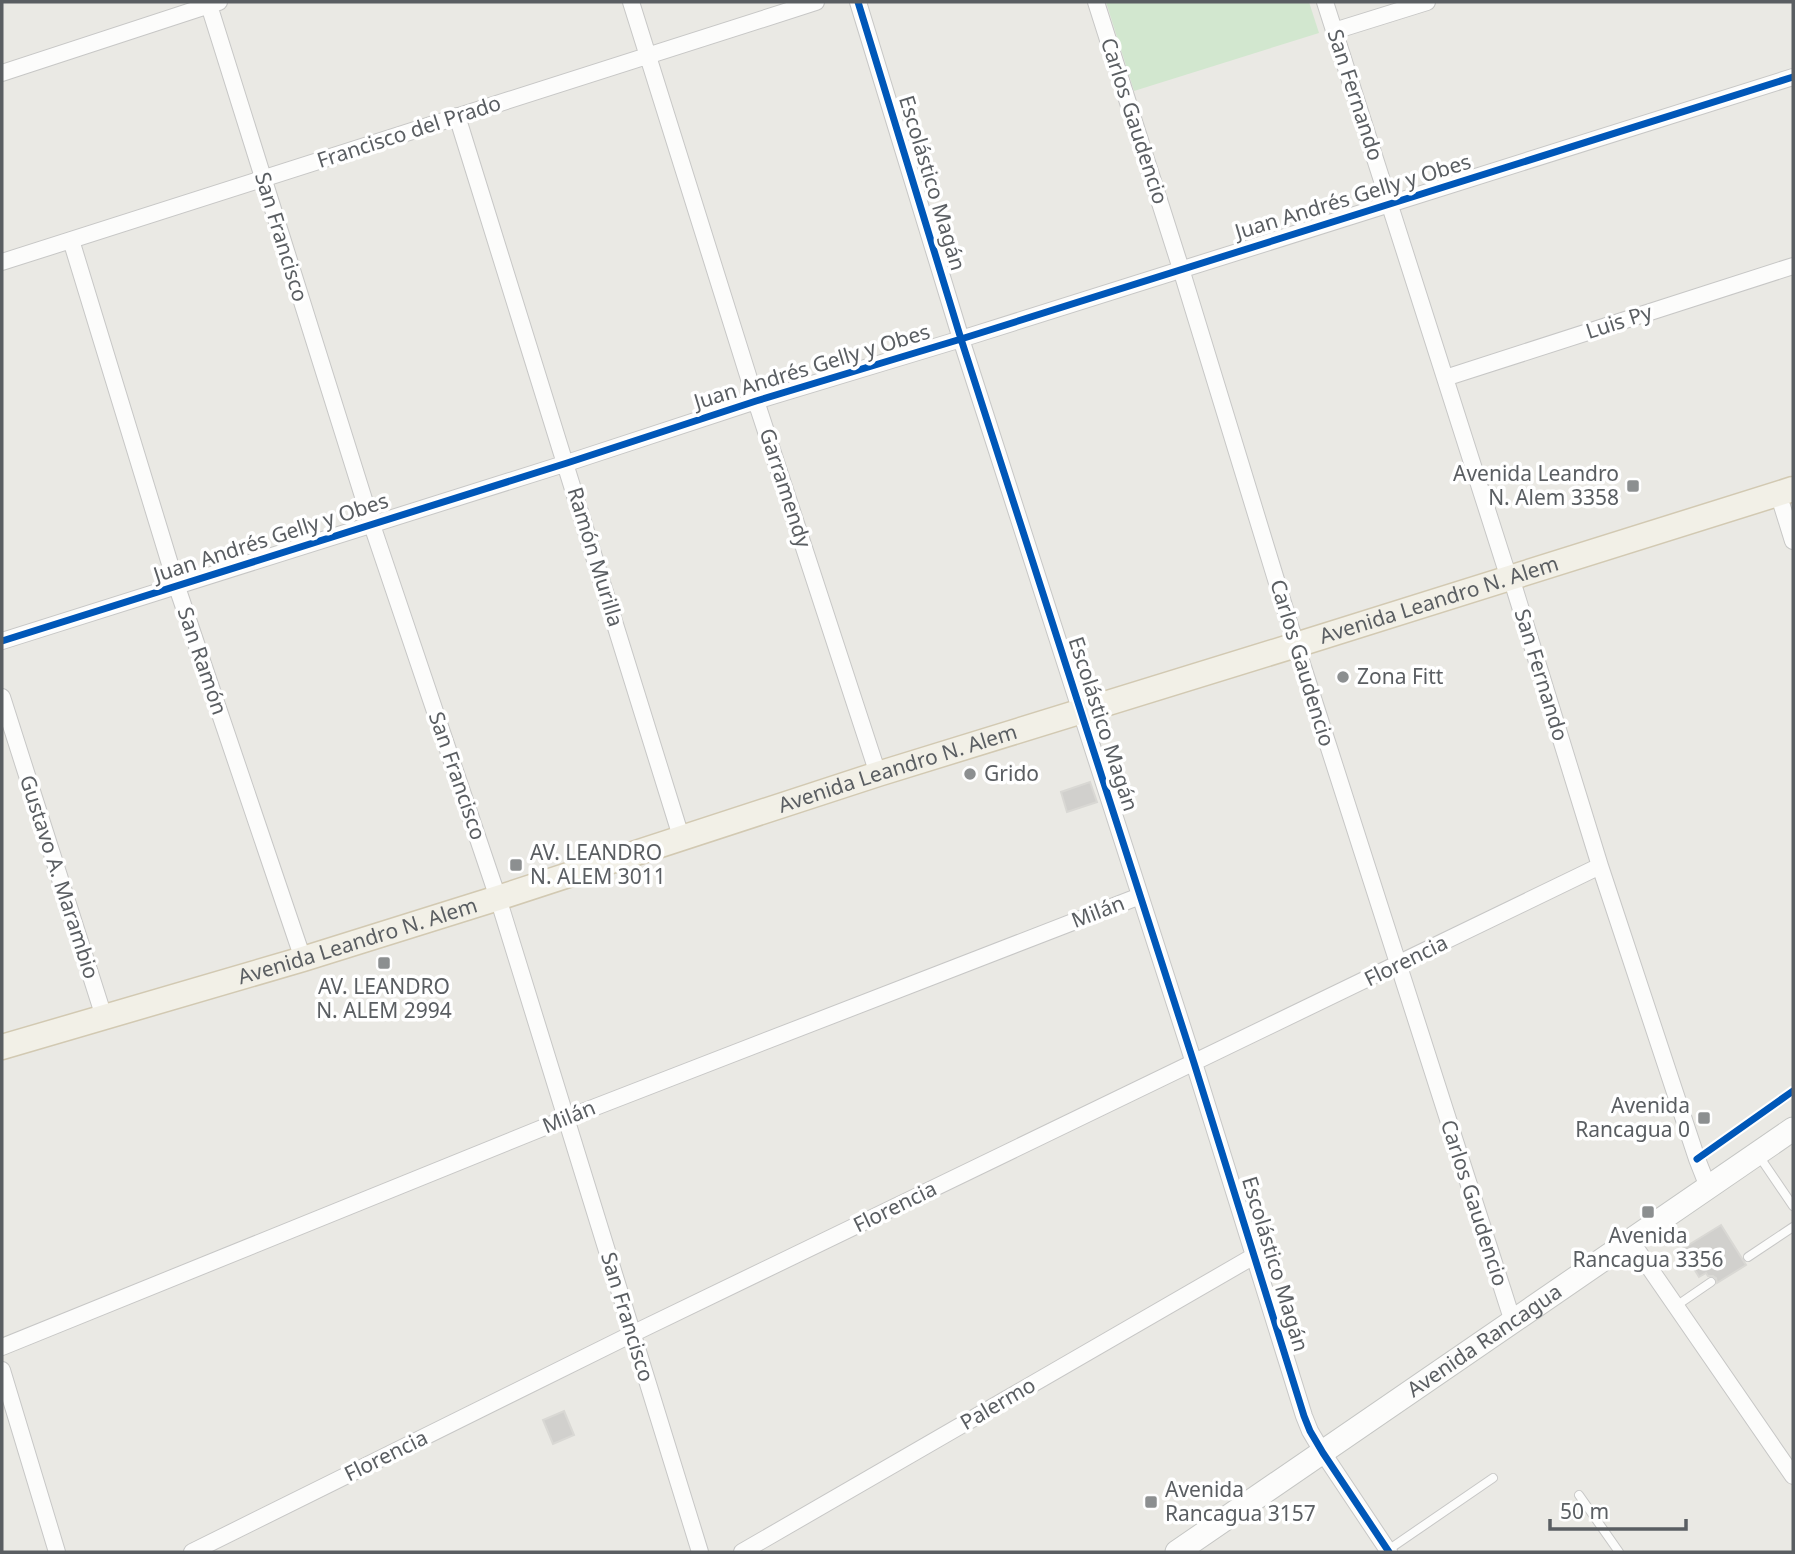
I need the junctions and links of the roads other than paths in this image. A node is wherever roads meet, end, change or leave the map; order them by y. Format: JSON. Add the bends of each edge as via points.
{"nodes":[{"id":1,"x":631,"y":2,"type":"edge"},
{"id":2,"x":816,"y":2,"type":"edge"},
{"id":3,"x":858,"y":2,"type":"edge"},
{"id":4,"x":1096,"y":2,"type":"edge"},
{"id":5,"x":1325,"y":2,"type":"edge"},
{"id":6,"x":1427,"y":2,"type":"edge"},
{"id":7,"x":212,"y":3,"type":"edge"},
{"id":8,"x":1334,"y":31,"type":"junction"},
{"id":9,"x":648,"y":55,"type":"junction"},
{"id":10,"x":2,"y":73,"type":"edge"},
{"id":11,"x":1793,"y":77,"type":"edge"},
{"id":12,"x":457,"y":116,"type":"junction"},
{"id":13,"x":263,"y":179,"type":"junction"},
{"id":14,"x":1390,"y":204,"type":"junction"},
{"id":15,"x":71,"y":240,"type":"junction"},
{"id":16,"x":2,"y":262,"type":"edge"},
{"id":17,"x":1793,"y":266,"type":"edge"},
{"id":18,"x":1181,"y":269,"type":"junction"},
{"id":19,"x":961,"y":340,"type":"junction"},
{"id":20,"x":1445,"y":378,"type":"junction"},
{"id":21,"x":756,"y":401,"type":"junction"},
{"id":22,"x":566,"y":463,"type":"junction"},
{"id":23,"x":1789,"y":490,"type":"edge"},
{"id":24,"x":372,"y":525,"type":"junction"},
{"id":25,"x":1793,"y":541,"type":"edge"},
{"id":26,"x":1509,"y":578,"type":"junction"},
{"id":27,"x":177,"y":587,"type":"junction"},
{"id":28,"x":2,"y":641,"type":"edge"},
{"id":29,"x":1296,"y":645,"type":"junction"},
{"id":30,"x":2,"y":697,"type":"edge"},
{"id":31,"x":1081,"y":712,"type":"junction"},
{"id":32,"x":878,"y":774,"type":"junction"},
{"id":33,"x":685,"y":837,"type":"junction"},
{"id":34,"x":1600,"y":866,"type":"junction"},
{"id":35,"x":1140,"y":896,"type":"junction"},
{"id":36,"x":498,"y":898,"type":"junction"},
{"id":37,"x":303,"y":959,"type":"junction"},
{"id":38,"x":1398,"y":965,"type":"junction"},
{"id":39,"x":104,"y":1017,"type":"junction"},
{"id":40,"x":2,"y":1047,"type":"edge"},
{"id":41,"x":1194,"y":1063,"type":"junction"},
{"id":42,"x":567,"y":1118,"type":"junction"},
{"id":43,"x":1793,"y":1129,"type":"edge"},
{"id":44,"x":1757,"y":1154,"type":"junction"},
{"id":45,"x":1708,"y":1187,"type":"junction"},
{"id":46,"x":1793,"y":1206,"type":"edge"},
{"id":47,"x":1793,"y":1227,"type":"edge"},
{"id":48,"x":1631,"y":1241,"type":"junction"},
{"id":49,"x":1254,"y":1256,"type":"junction"},
{"id":50,"x":1748,"y":1258,"type":"dead end"},
{"id":51,"x":1712,"y":1282,"type":"dead end"},
{"id":52,"x":1676,"y":1306,"type":"junction"},
{"id":53,"x":1513,"y":1322,"type":"junction"},
{"id":54,"x":632,"y":1334,"type":"junction"},
{"id":55,"x":2,"y":1347,"type":"edge"},
{"id":56,"x":2,"y":1370,"type":"edge"},
{"id":57,"x":1323,"y":1453,"type":"junction"},
{"id":58,"x":1793,"y":1476,"type":"edge"},
{"id":59,"x":1493,"y":1478,"type":"dead end"},
{"id":60,"x":1578,"y":1495,"type":"dead end"},
{"id":61,"x":1388,"y":1551,"type":"edge"},
{"id":62,"x":57,"y":1552,"type":"edge"},
{"id":63,"x":192,"y":1552,"type":"edge"},
{"id":64,"x":701,"y":1552,"type":"edge"},
{"id":65,"x":742,"y":1552,"type":"edge"},
{"id":66,"x":1177,"y":1552,"type":"edge"},
{"id":67,"x":1619,"y":1552,"type":"edge"}],
"edges":[{"from":1,"to":9,"type":"street","name":"Garramendy"},
{"from":2,"to":9,"type":"street","name":"Francisco del Prado"},
{"from":3,"to":19,"type":"street","name":"Escolástico Magán"},
{"from":4,"to":18,"type":"street","name":"Carlos Gaudencio"},
{"from":5,"to":8,"type":"street","name":"San Fernando"},
{"from":6,"to":8,"type":"street"},
{"from":7,"to":10,"type":"street"},
{"from":7,"to":13,"type":"street","name":"San Francisco"},
{"from":8,"to":14,"type":"street","name":"San Fernando"},
{"from":9,"to":12,"type":"street","name":"Francisco del Prado"},
{"from":9,"to":21,"type":"street","name":"Garramendy"},
{"from":11,"to":14,"type":"street","name":"Juan Andrés Gelly y Obes"},
{"from":12,"to":13,"type":"street","name":"Francisco del Prado"},
{"from":12,"to":22,"type":"street","name":"Ramón Murilla"},
{"from":13,"to":15,"type":"street","name":"Francisco del Prado"},
{"from":13,"to":24,"type":"street","name":"San Francisco"},
{"from":14,"to":18,"type":"street","name":"Juan Andrés Gelly y Obes"},
{"from":14,"to":20,"type":"street","name":"San Fernando"},
{"from":15,"to":16,"type":"street","name":"Francisco del Prado"},
{"from":15,"to":27,"type":"street","name":"San Ramón"},
{"from":17,"to":20,"type":"street","name":"Luis Py"},
{"from":18,"to":19,"type":"street","name":"Juan Andrés Gelly y Obes"},
{"from":18,"to":29,"type":"street","name":"Carlos Gaudencio"},
{"from":19,"to":21,"type":"street","name":"Juan Andrés Gelly y Obes"},
{"from":19,"to":31,"type":"street","name":"Escolástico Magán"},
{"from":20,"to":26,"type":"street","name":"San Fernando"},
{"from":21,"to":22,"type":"street","name":"Juan Andrés Gelly y Obes"},
{"from":21,"to":32,"type":"street","name":"Garramendy"},
{"from":22,"to":24,"type":"street","name":"Juan Andrés Gelly y Obes"},
{"from":22,"to":33,"type":"street","name":"Ramón Murilla","via":[[678,827]]},
{"from":23,"to":25,"type":"street"},
{"from":23,"to":26,"type":"main road","name":"Avenida Leandro N. Alem"},
{"from":24,"to":27,"type":"street","name":"Juan Andrés Gelly y Obes"},
{"from":24,"to":36,"type":"street","name":"San Francisco"},
{"from":26,"to":29,"type":"main road","name":"Avenida Leandro N. Alem"},
{"from":26,"to":34,"type":"street","name":"San Fernando"},
{"from":27,"to":28,"type":"street","name":"Juan Andrés Gelly y Obes"},
{"from":27,"to":37,"type":"street","name":"San Ramón"},
{"from":29,"to":31,"type":"main road","name":"Avenida Leandro N. Alem"},
{"from":29,"to":38,"type":"street","name":"Carlos Gaudencio"},
{"from":30,"to":39,"type":"street","name":"Gustavo A. Marambio"},
{"from":31,"to":32,"type":"main road","name":"Avenida Leandro N. Alem"},
{"from":31,"to":35,"type":"street","name":"Escolástico Magán"},
{"from":32,"to":33,"type":"main road","name":"Avenida Leandro N. Alem"},
{"from":33,"to":36,"type":"main road","name":"Avenida Leandro N. Alem"},
{"from":34,"to":38,"type":"street","name":"Florencia"},
{"from":34,"to":45,"type":"street","name":"San Fernando"},
{"from":35,"to":41,"type":"street","name":"Escolástico Magán"},
{"from":35,"to":42,"type":"street","name":"Milán"},
{"from":36,"to":37,"type":"main road","name":"Avenida Leandro N. Alem"},
{"from":36,"to":42,"type":"street","name":"San Francisco"},
{"from":37,"to":39,"type":"main road","name":"Avenida Leandro N. Alem"},
{"from":38,"to":41,"type":"street","name":"Florencia"},
{"from":38,"to":53,"type":"street","name":"Carlos Gaudencio"},
{"from":39,"to":40,"type":"main road","name":"Avenida Leandro N. Alem"},
{"from":41,"to":49,"type":"street","name":"Escolástico Magán"},
{"from":41,"to":54,"type":"street","name":"Florencia"},
{"from":42,"to":54,"type":"street","name":"San Francisco"},
{"from":42,"to":55,"type":"street","name":"Milán"},
{"from":43,"to":44,"type":"main road","name":"Avenida Rancagua"},
{"from":44,"to":45,"type":"main road","name":"Avenida Rancagua"},
{"from":44,"to":46,"type":"lane"},
{"from":45,"to":48,"type":"main road","name":"Avenida Rancagua"},
{"from":47,"to":50,"type":"lane"},
{"from":48,"to":52,"type":"street"},
{"from":48,"to":53,"type":"main road","name":"Avenida Rancagua"},
{"from":49,"to":57,"type":"street","name":"Escolástico Magán","via":[[1304,1416]]},
{"from":49,"to":65,"type":"street","name":"Palermo"},
{"from":51,"to":52,"type":"lane"},
{"from":52,"to":58,"type":"street"},
{"from":53,"to":57,"type":"main road","name":"Avenida Rancagua"},
{"from":54,"to":63,"type":"street","name":"Florencia"},
{"from":54,"to":64,"type":"street","name":"San Francisco"},
{"from":56,"to":62,"type":"street"},
{"from":57,"to":61,"type":"street","name":"Escolástico Magán"},
{"from":57,"to":66,"type":"main road","name":"Avenida Rancagua"},
{"from":59,"to":61,"type":"lane"},
{"from":60,"to":67,"type":"lane"}]}
